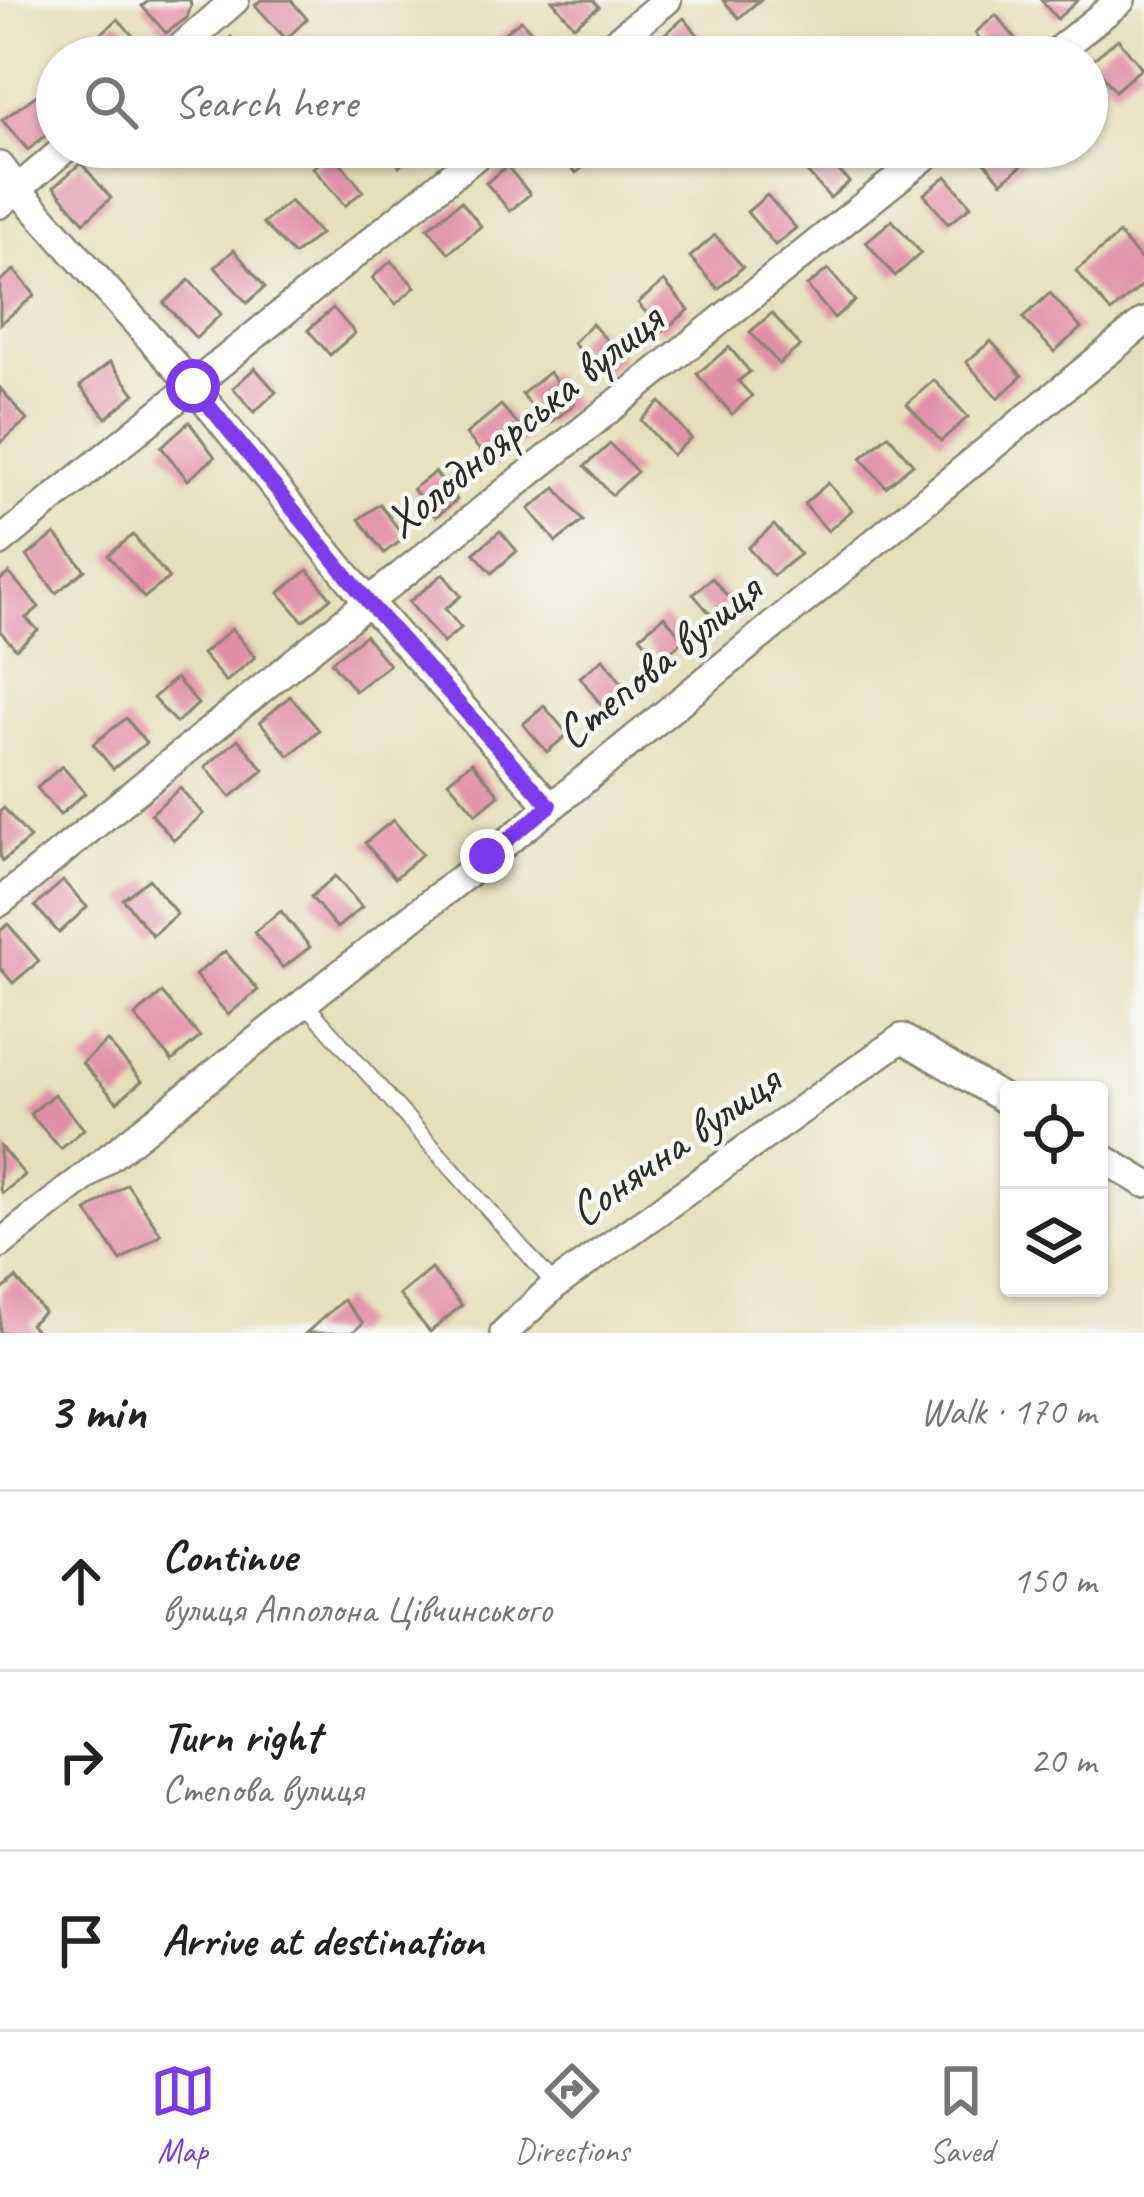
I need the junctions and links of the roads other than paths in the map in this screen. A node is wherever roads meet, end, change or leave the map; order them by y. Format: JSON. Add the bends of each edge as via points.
{"nodes":[{"id":1,"x":235,"y":0,"type":"edge"},
{"id":2,"x":668,"y":0,"type":"edge"},
{"id":3,"x":1121,"y":0,"type":"edge"},
{"id":4,"x":194,"y":36,"type":"edge"},
{"id":5,"x":623,"y":36,"type":"edge"},
{"id":6,"x":1076,"y":36,"type":"edge"},
{"id":7,"x":0,"y":166,"type":"edge"},
{"id":8,"x":43,"y":168,"type":"edge"},
{"id":9,"x":461,"y":168,"type":"edge"},
{"id":10,"x":911,"y":168,"type":"edge"},
{"id":11,"x":9,"y":197,"type":"edge"},
{"id":12,"x":1144,"y":322,"type":"edge"},
{"id":13,"x":193,"y":386,"type":"junction"},
{"id":14,"x":0,"y":542,"type":"edge"},
{"id":15,"x":368,"y":602,"type":"junction"},
{"id":16,"x":550,"y":806,"type":"junction"},
{"id":17,"x":0,"y":902,"type":"edge"},
{"id":18,"x":304,"y":1002,"type":"junction"},
{"id":19,"x":1000,"y":1097,"type":"edge"},
{"id":20,"x":1108,"y":1161,"type":"edge"},
{"id":21,"x":1144,"y":1183,"type":"edge"},
{"id":22,"x":0,"y":1244,"type":"edge"},
{"id":23,"x":556,"y":1285,"type":"junction"},
{"id":24,"x":504,"y":1333,"type":"edge"}],
"edges":[{"from":1,"to":4,"type":"street"},
{"from":2,"to":5,"type":"street"},
{"from":3,"to":6,"type":"street"},
{"from":7,"to":11,"type":"street"},
{"from":8,"to":11,"type":"street"},
{"from":9,"to":13,"type":"street"},
{"from":10,"to":15,"type":"street","name":"Холодноярська вулиця"},
{"from":11,"to":13,"type":"street"},
{"from":12,"to":16,"type":"street","name":"Степова вулиця"},
{"from":13,"to":14,"type":"street"},
{"from":13,"to":15,"type":"street"},
{"from":15,"to":16,"type":"street"},
{"from":15,"to":17,"type":"street","name":"Холодноярська вулиця"},
{"from":16,"to":18,"type":"street","name":"Степова вулиця"},
{"from":18,"to":22,"type":"street","name":"Степова вулиця"},
{"from":18,"to":23,"type":"lane"},
{"from":19,"to":23,"type":"street","name":"Сонячна вулиця","via":[[902,1038]]},
{"from":20,"to":21,"type":"street"},
{"from":23,"to":24,"type":"street","name":"Сонячна вулиця"}]}
